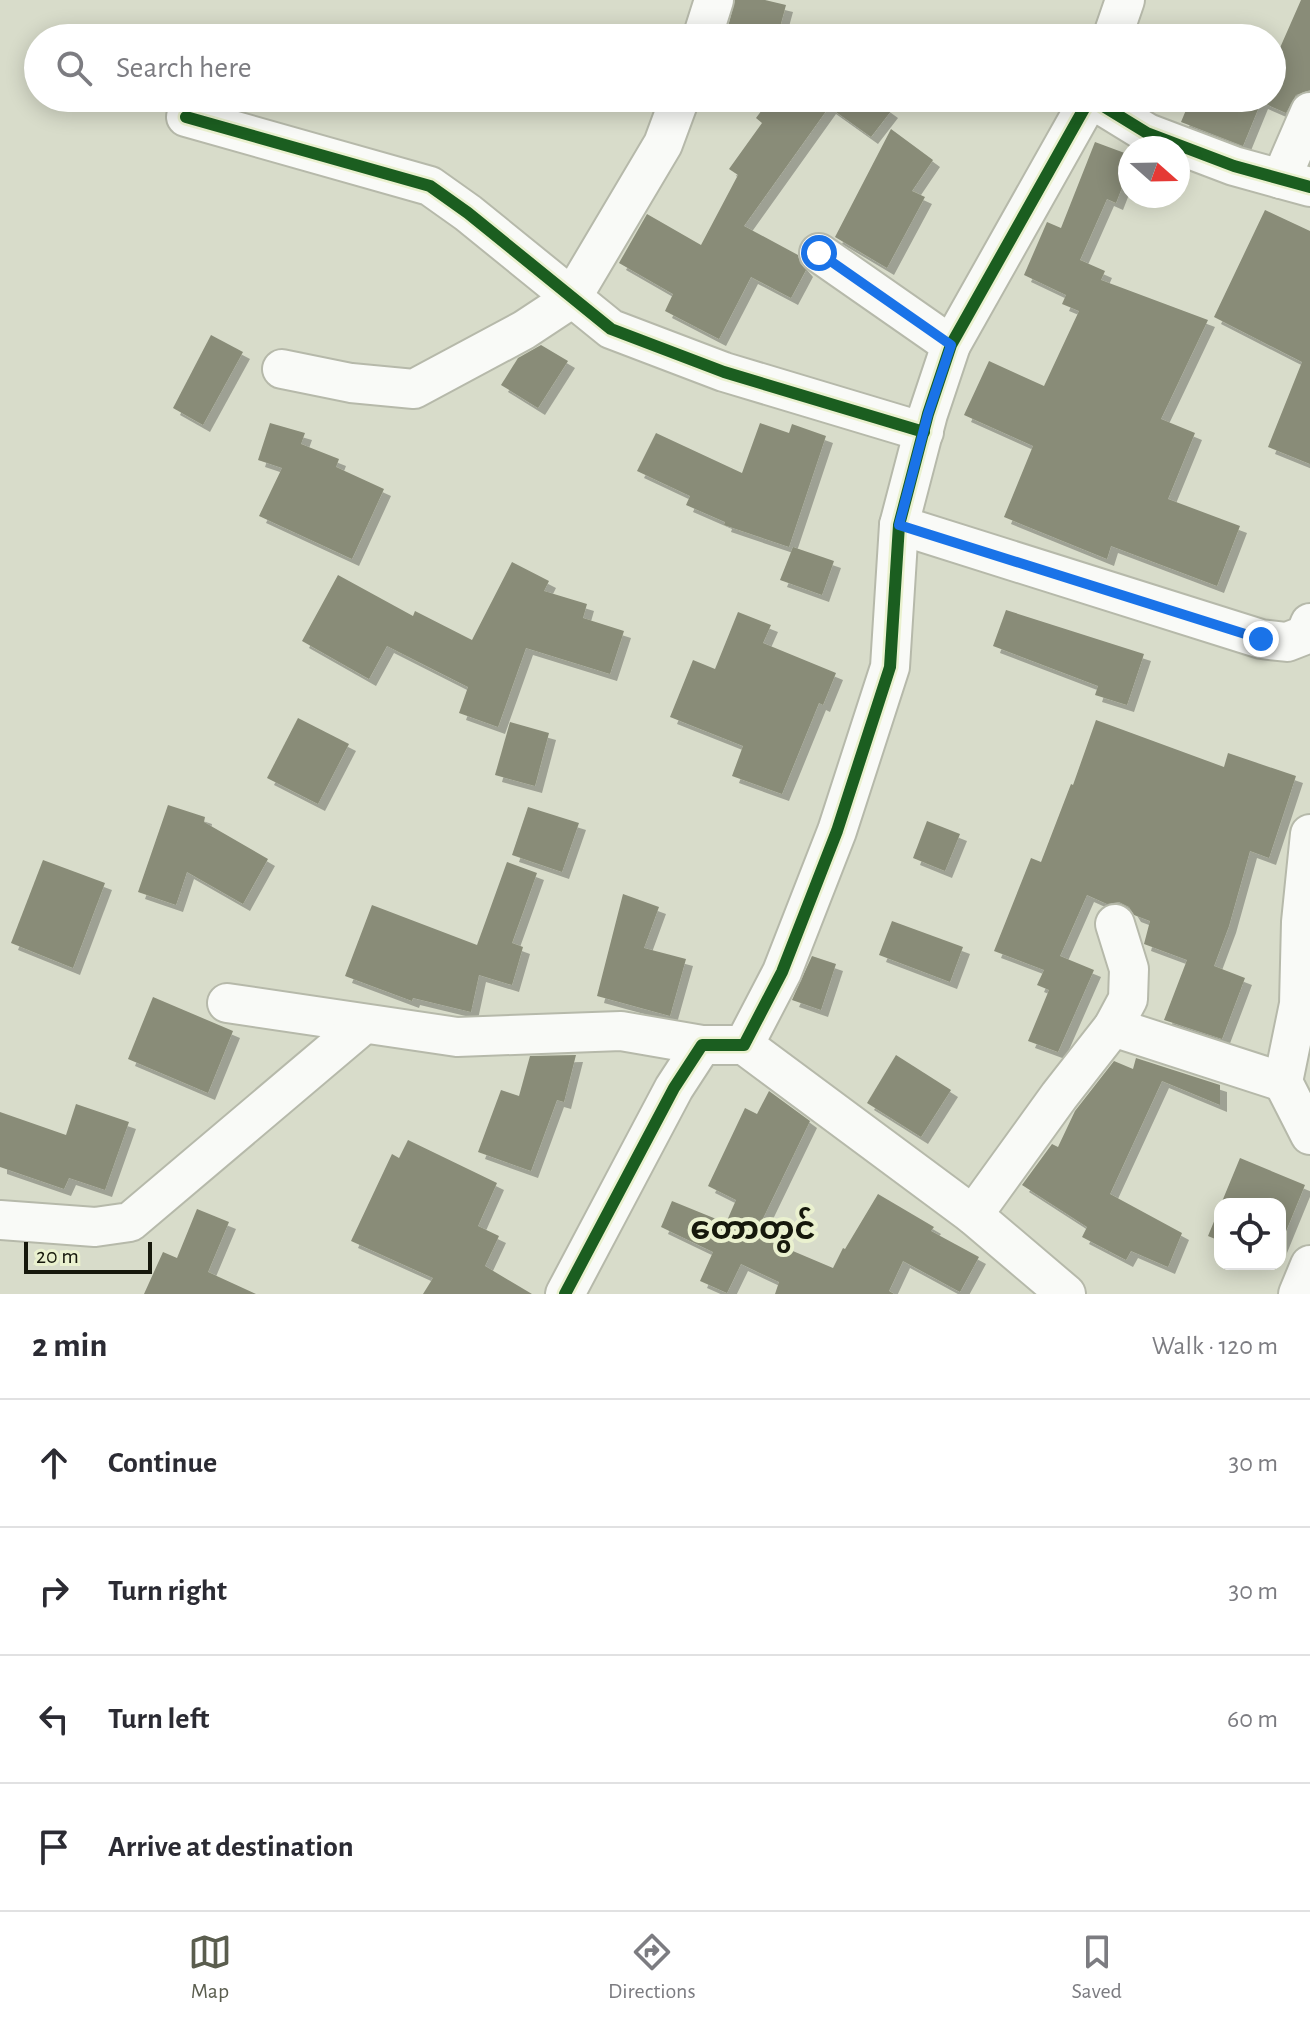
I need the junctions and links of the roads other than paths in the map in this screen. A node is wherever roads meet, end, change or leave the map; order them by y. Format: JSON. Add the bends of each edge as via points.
{"nodes":[{"id":1,"x":714,"y":0,"type":"edge"},
{"id":2,"x":1125,"y":0,"type":"edge"},
{"id":3,"x":706,"y":24,"type":"edge"},
{"id":4,"x":1117,"y":24,"type":"edge"},
{"id":5,"x":675,"y":112,"type":"edge"},
{"id":6,"x":1082,"y":112,"type":"edge"},
{"id":7,"x":1113,"y":112,"type":"edge"},
{"id":8,"x":1310,"y":112,"type":"edge"},
{"id":9,"x":186,"y":117,"type":"dead end"},
{"id":10,"x":1295,"y":183,"type":"edge"},
{"id":11,"x":819,"y":253,"type":"dead end"},
{"id":12,"x":571,"y":299,"type":"junction"},
{"id":13,"x":951,"y":345,"type":"junction"},
{"id":14,"x":282,"y":369,"type":"dead end"},
{"id":15,"x":924,"y":432,"type":"junction"},
{"id":16,"x":899,"y":525,"type":"junction"},
{"id":17,"x":1310,"y":623,"type":"edge"},
{"id":18,"x":1310,"y":834,"type":"edge"},
{"id":19,"x":1115,"y":924,"type":"dead end"},
{"id":20,"x":227,"y":1003,"type":"dead end"},
{"id":21,"x":364,"y":1024,"type":"junction"},
{"id":22,"x":1113,"y":1027,"type":"junction"},
{"id":23,"x":702,"y":1045,"type":"junction"},
{"id":24,"x":744,"y":1045,"type":"junction"},
{"id":25,"x":1283,"y":1082,"type":"junction"},
{"id":26,"x":1310,"y":1135,"type":"edge"},
{"id":27,"x":973,"y":1215,"type":"junction"},
{"id":28,"x":0,"y":1220,"type":"edge"},
{"id":29,"x":1310,"y":1265,"type":"edge"},
{"id":30,"x":1043,"y":1287,"type":"edge"},
{"id":31,"x":565,"y":1294,"type":"edge"},
{"id":32,"x":1298,"y":1294,"type":"edge"}],
"edges":[{"from":1,"to":3,"type":"street"},
{"from":2,"to":4,"type":"street"},
{"from":5,"to":12,"type":"street","via":[[663,144]]},
{"from":6,"to":13,"type":"street"},
{"from":7,"to":10,"type":"street","via":[[1147,133]]},
{"from":8,"to":10,"type":"street"},
{"from":9,"to":12,"type":"street","via":[[430,186]]},
{"from":11,"to":13,"type":"street"},
{"from":12,"to":14,"type":"street","via":[[414,389]]},
{"from":12,"to":15,"type":"street","via":[[611,329],[724,372]]},
{"from":13,"to":15,"type":"street"},
{"from":15,"to":16,"type":"street"},
{"from":16,"to":17,"type":"street","via":[[1261,639],[1287,642],[1305,635]]},
{"from":16,"to":24,"type":"street","via":[[890,667],[837,831],[782,972]]},
{"from":18,"to":25,"type":"street","via":[[1299,1004]]},
{"from":19,"to":22,"type":"street","via":[[1129,969],[1128,999]]},
{"from":20,"to":21,"type":"street"},
{"from":21,"to":23,"type":"street","via":[[457,1037],[621,1031]]},
{"from":21,"to":28,"type":"street","via":[[130,1222],[95,1227]]},
{"from":22,"to":25,"type":"street"},
{"from":22,"to":27,"type":"street"},
{"from":23,"to":24,"type":"street"},
{"from":23,"to":31,"type":"street"},
{"from":24,"to":27,"type":"street"},
{"from":25,"to":26,"type":"street"},
{"from":27,"to":30,"type":"street"},
{"from":29,"to":32,"type":"street"}]}
